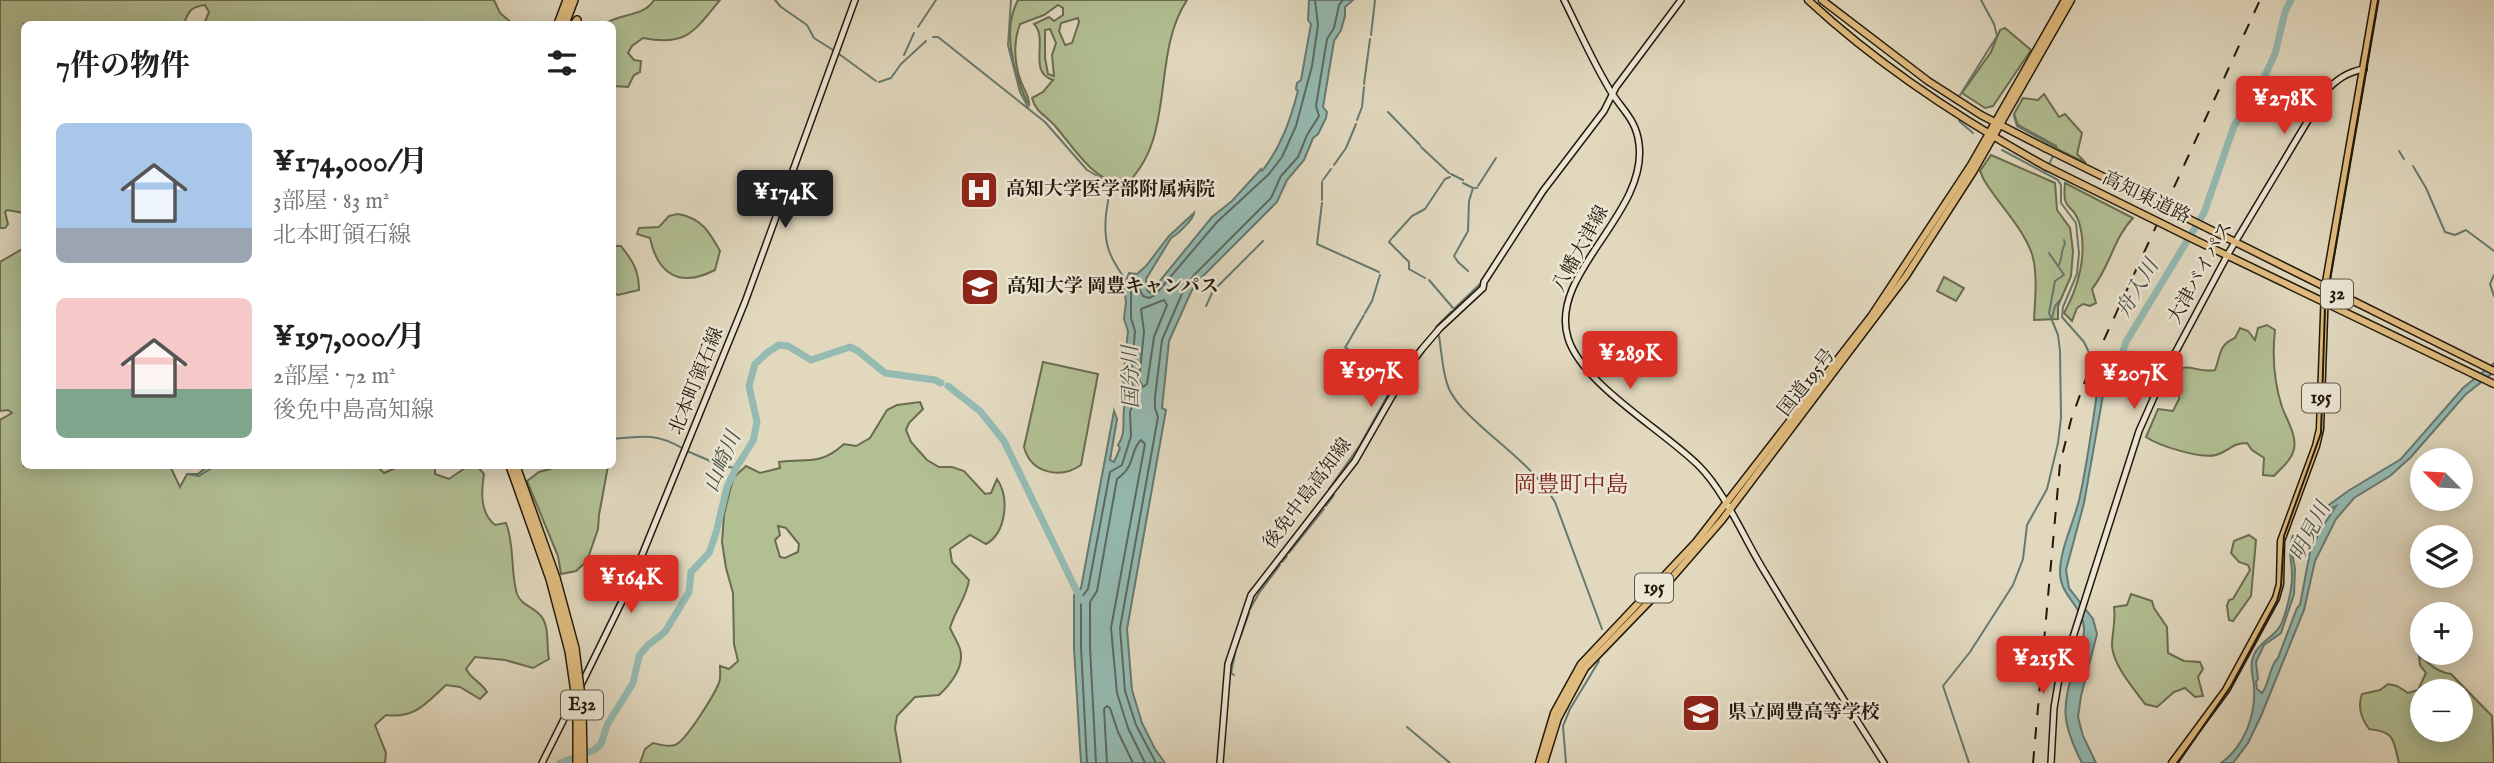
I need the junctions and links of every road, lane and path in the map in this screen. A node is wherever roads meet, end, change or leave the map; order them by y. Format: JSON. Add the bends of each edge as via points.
{"nodes":[{"id":1,"x":567,"y":0,"type":"edge"},
{"id":2,"x":574,"y":0,"type":"edge"},
{"id":3,"x":855,"y":0,"type":"edge"},
{"id":4,"x":1564,"y":0,"type":"edge"},
{"id":5,"x":1681,"y":0,"type":"edge"},
{"id":6,"x":1808,"y":0,"type":"edge"},
{"id":7,"x":1822,"y":0,"type":"edge"},
{"id":8,"x":2065,"y":0,"type":"edge"},
{"id":9,"x":2071,"y":0,"type":"edge"},
{"id":10,"x":2375,"y":0,"type":"edge"},
{"id":11,"x":2059,"y":15,"type":"junction"},
{"id":12,"x":559,"y":21,"type":"edge"},
{"id":13,"x":566,"y":21,"type":"edge"},
{"id":14,"x":2364,"y":69,"type":"junction"},
{"id":15,"x":1611,"y":93,"type":"junction"},
{"id":16,"x":1998,"y":123,"type":"junction"},
{"id":17,"x":1991,"y":136,"type":"junction"},
{"id":18,"x":2235,"y":243,"type":"junction"},
{"id":19,"x":2228,"y":254,"type":"junction"},
{"id":20,"x":2325,"y":288,"type":"junction"},
{"id":21,"x":2324,"y":301,"type":"junction"},
{"id":22,"x":2494,"y":372,"type":"edge"},
{"id":23,"x":2491,"y":383,"type":"edge"},
{"id":24,"x":511,"y":469,"type":"edge"},
{"id":25,"x":517,"y":469,"type":"edge"},
{"id":26,"x":522,"y":492,"type":"junction"},
{"id":27,"x":1728,"y":507,"type":"junction"},
{"id":28,"x":572,"y":649,"type":"junction"},
{"id":29,"x":542,"y":763,"type":"edge"},
{"id":30,"x":577,"y":763,"type":"edge"},
{"id":31,"x":583,"y":763,"type":"edge"},
{"id":32,"x":1220,"y":763,"type":"edge"},
{"id":33,"x":1541,"y":763,"type":"edge"},
{"id":34,"x":1884,"y":763,"type":"edge"},
{"id":35,"x":2051,"y":763,"type":"edge"},
{"id":36,"x":2172,"y":763,"type":"edge"}],
"edges":[{"from":1,"to":12,"type":"highway"},
{"from":2,"to":13,"type":"highway"},
{"from":3,"to":29,"type":"main road","name":"北本町領石線","via":[[746,302],[617,615]]},
{"from":4,"to":15,"type":"main road","name":"八幡大津線"},
{"from":5,"to":15,"type":"main road","name":"後免中島高知線"},
{"from":6,"to":17,"type":"highway","name":"高知東道路","number":"32","via":[[1899,75]]},
{"from":7,"to":16,"type":"highway","name":"高知東道路","number":"32","via":[[1903,62]]},
{"from":8,"to":11,"type":"highway","name":"国道195号","number":"195"},
{"from":9,"to":11,"type":"highway","name":"国道195号","number":"195"},
{"from":10,"to":14,"type":"highway","number":"195"},
{"from":11,"to":16,"type":"highway","name":"国道195号","number":"195"},
{"from":14,"to":18,"type":"main road","name":"大津バイパス","via":[[2342,77],[2325,92]]},
{"from":14,"to":20,"type":"highway","number":"195"},
{"from":15,"to":27,"type":"main road","name":"八幡大津線","via":[[1634,122],[1639,169],[1630,194],[1569,297],[1567,335],[1586,370],[1699,466]]},
{"from":15,"to":32,"type":"main road","name":"後免中島高知線","via":[[1604,111],[1528,212],[1483,288],[1410,365],[1355,461],[1251,596],[1228,664]]},
{"from":16,"to":17,"type":"highway","name":"国道195号","number":"195"},
{"from":16,"to":18,"type":"highway","name":"高知東道路","number":"32","bridge":true},
{"from":17,"to":19,"type":"highway","name":"高知東道路","number":"32","bridge":true},
{"from":17,"to":27,"type":"highway","name":"国道195号","number":"195","via":[[1872,315]]},
{"from":18,"to":19,"type":"main road","name":"大津バイパス"},
{"from":18,"to":20,"type":"highway","name":"高知東道路","number":"32"},
{"from":19,"to":21,"type":"highway","name":"高知東道路","number":"32"},
{"from":19,"to":35,"type":"main road","name":"大津バイパス","via":[[2139,431],[2054,705]]},
{"from":20,"to":21,"type":"highway","number":"195"},
{"from":20,"to":22,"type":"highway","name":"高知東道路","number":"32"},
{"from":21,"to":23,"type":"highway","name":"高知東道路","number":"32"},
{"from":21,"to":36,"type":"highway","number":"195","via":[[2320,429],[2281,541],[2276,598],[2226,690]]},
{"from":24,"to":26,"type":"highway","number":"E32"},
{"from":25,"to":26,"type":"highway","number":"E32"},
{"from":26,"to":28,"type":"highway","number":"E32"},
{"from":27,"to":33,"type":"highway","name":"国道195号","number":"195","via":[[1581,664],[1554,713]]},
{"from":27,"to":34,"type":"main road","name":"八幡大津線"},
{"from":28,"to":30,"type":"highway","number":"E32","bridge":true},
{"from":28,"to":31,"type":"highway","number":"E32","bridge":true,"via":[[582,705]]}]}
